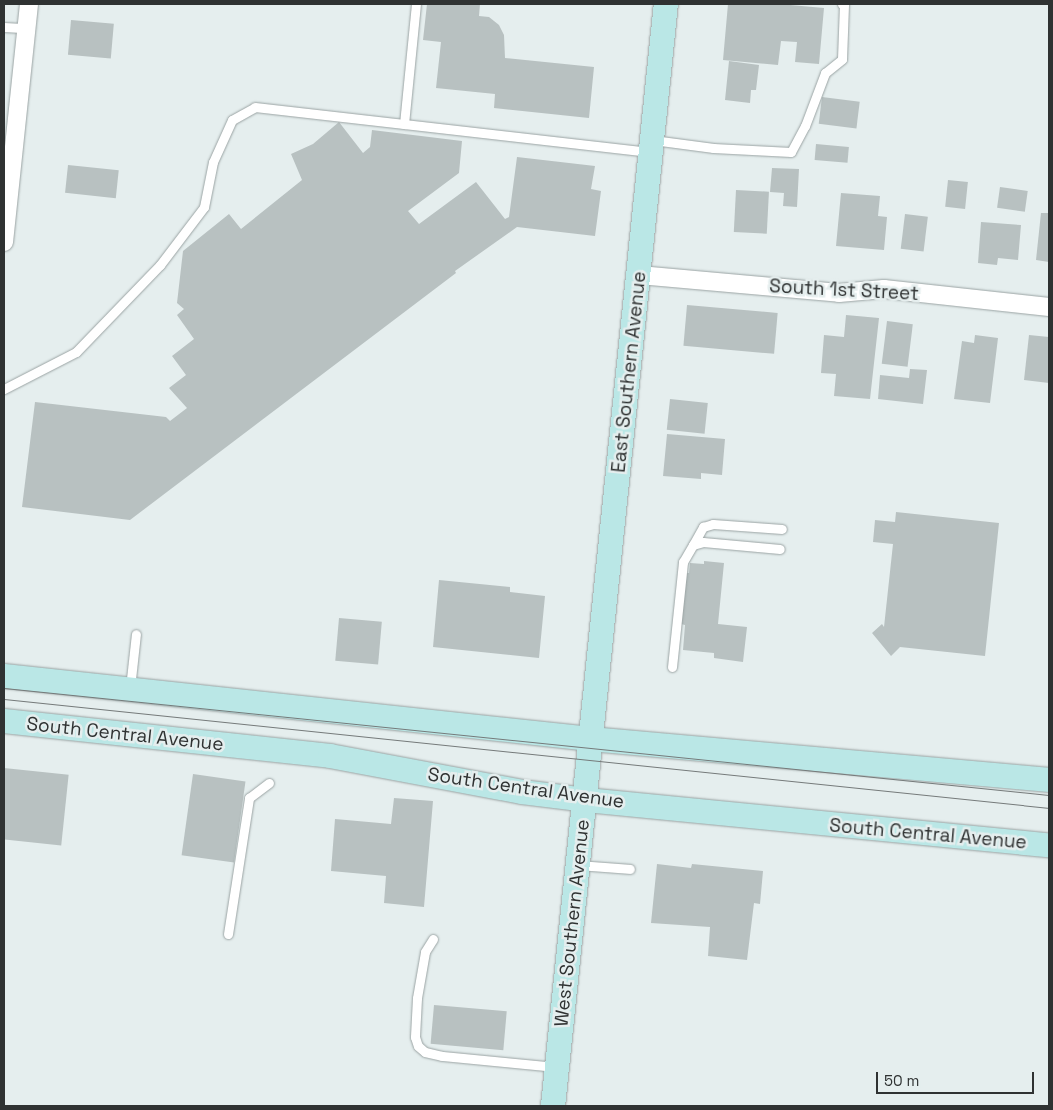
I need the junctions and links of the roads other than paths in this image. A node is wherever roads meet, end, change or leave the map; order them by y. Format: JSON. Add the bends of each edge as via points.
{"nodes":[{"id":1,"x":29,"y":4,"type":"edge"},
{"id":2,"x":416,"y":4,"type":"edge"},
{"id":3,"x":666,"y":4,"type":"edge"},
{"id":4,"x":842,"y":4,"type":"edge"},
{"id":5,"x":4,"y":27,"type":"edge"},
{"id":6,"x":26,"y":28,"type":"junction"},
{"id":7,"x":404,"y":124,"type":"junction"},
{"id":8,"x":652,"y":146,"type":"junction"},
{"id":9,"x":4,"y":242,"type":"edge"},
{"id":10,"x":640,"y":275,"type":"junction"},
{"id":11,"x":1049,"y":307,"type":"edge"},
{"id":12,"x":4,"y":389,"type":"edge"},
{"id":13,"x":782,"y":529,"type":"dead end"},
{"id":14,"x":693,"y":545,"type":"junction"},
{"id":15,"x":780,"y":550,"type":"dead end"},
{"id":16,"x":136,"y":634,"type":"dead end"},
{"id":17,"x":672,"y":667,"type":"dead end"},
{"id":18,"x":4,"y":676,"type":"edge"},
{"id":19,"x":130,"y":689,"type":"junction"},
{"id":20,"x":4,"y":721,"type":"edge"},
{"id":21,"x":591,"y":739,"type":"junction"},
{"id":22,"x":1049,"y":780,"type":"edge"},
{"id":23,"x":268,"y":784,"type":"dead end"},
{"id":24,"x":586,"y":800,"type":"junction"},
{"id":25,"x":1049,"y":845,"type":"edge"},
{"id":26,"x":579,"y":865,"type":"junction"},
{"id":27,"x":630,"y":869,"type":"dead end"},
{"id":28,"x":228,"y":934,"type":"dead end"},
{"id":29,"x":433,"y":939,"type":"dead end"},
{"id":30,"x":557,"y":1068,"type":"junction"},
{"id":31,"x":553,"y":1106,"type":"edge"}],
"edges":[{"from":1,"to":6,"type":"street"},
{"from":2,"to":7,"type":"lane"},
{"from":3,"to":8,"type":"main road","name":"East Southern Avenue"},
{"from":4,"to":8,"type":"lane","via":[[842,59],[825,73],[805,126],[791,152]]},
{"from":5,"to":6,"type":"lane"},
{"from":6,"to":9,"type":"street"},
{"from":7,"to":8,"type":"lane"},
{"from":7,"to":12,"type":"lane","via":[[255,107],[232,120],[214,162],[204,207],[160,265],[76,352]]},
{"from":8,"to":10,"type":"main road","name":"East Southern Avenue"},
{"from":10,"to":11,"type":"street","name":"South 1st Street","via":[[839,293],[884,289]]},
{"from":10,"to":21,"type":"main road","name":"East Southern Avenue"},
{"from":13,"to":14,"type":"lane","via":[[713,524],[703,527]]},
{"from":14,"to":15,"type":"lane","via":[[703,542]]},
{"from":14,"to":17,"type":"lane","via":[[683,562]]},
{"from":16,"to":19,"type":"lane"},
{"from":18,"to":19,"type":"main road"},
{"from":19,"to":21,"type":"main road"},
{"from":20,"to":24,"type":"main road","name":"South Central Avenue","via":[[330,756],[522,792]]},
{"from":21,"to":22,"type":"main road"},
{"from":21,"to":24,"type":"main road","name":"West Southern Avenue"},
{"from":23,"to":28,"type":"lane","via":[[249,798]]},
{"from":24,"to":25,"type":"main road","name":"South Central Avenue"},
{"from":24,"to":26,"type":"main road","name":"West Southern Avenue"},
{"from":26,"to":27,"type":"lane"},
{"from":26,"to":30,"type":"main road","name":"West Southern Avenue"},
{"from":29,"to":30,"type":"lane","via":[[425,952],[418,998],[415,1037],[418,1046],[425,1052],[442,1056]]},
{"from":30,"to":31,"type":"main road","name":"West Southern Avenue"}]}
